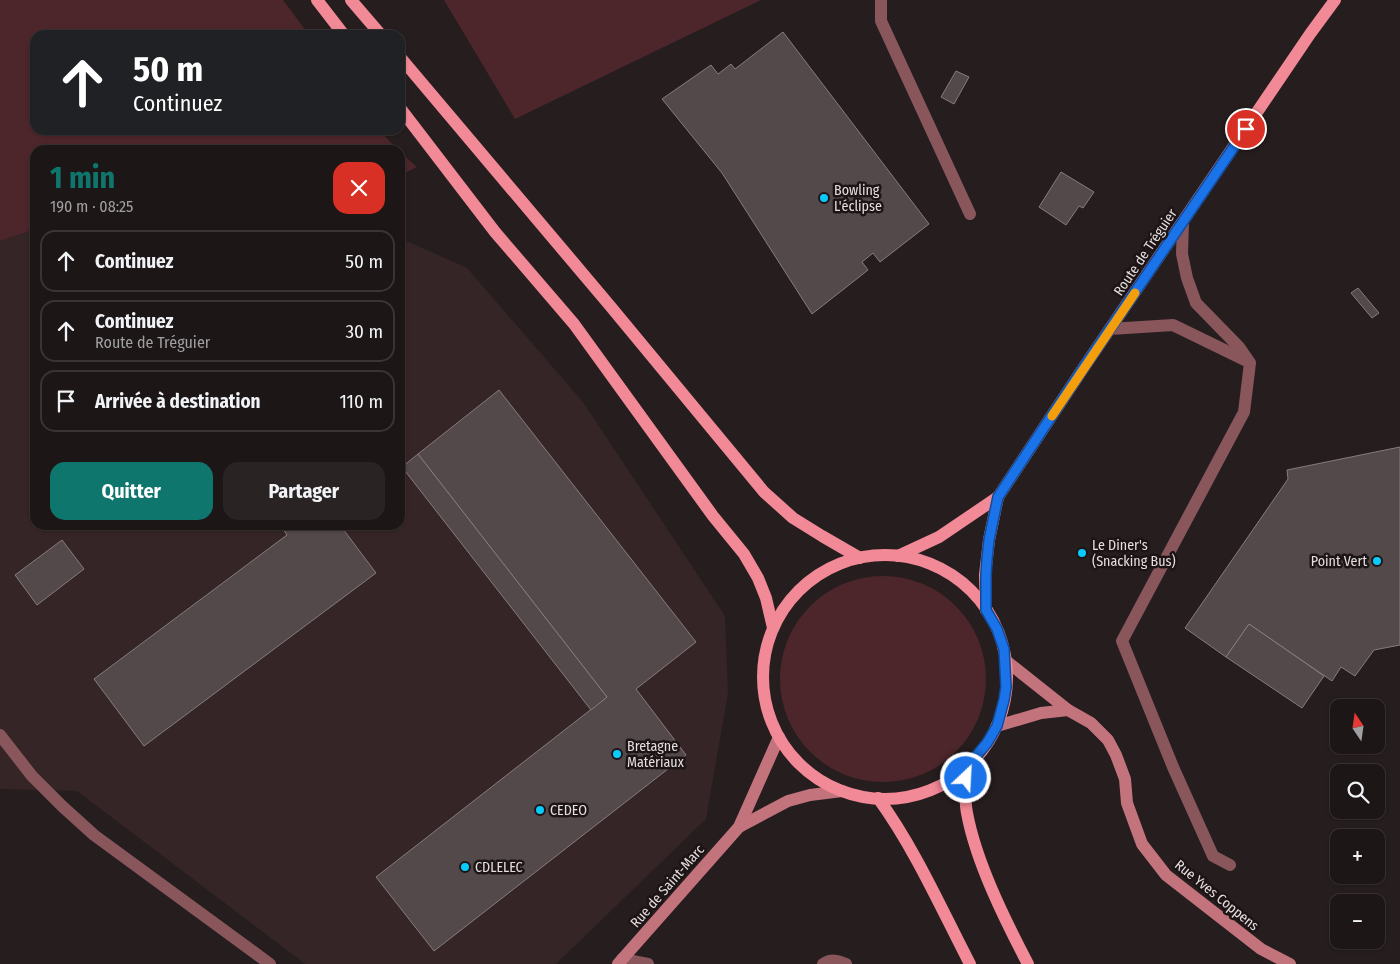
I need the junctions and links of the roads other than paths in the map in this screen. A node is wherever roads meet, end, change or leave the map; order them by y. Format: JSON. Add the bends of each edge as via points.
{"nodes":[{"id":1,"x":317,"y":0,"type":"edge"},
{"id":2,"x":351,"y":0,"type":"edge"},
{"id":3,"x":881,"y":0,"type":"edge"},
{"id":4,"x":1335,"y":0,"type":"edge"},
{"id":5,"x":340,"y":30,"type":"edge"},
{"id":6,"x":377,"y":30,"type":"edge"},
{"id":7,"x":405,"y":63,"type":"edge"},
{"id":8,"x":405,"y":115,"type":"edge"},
{"id":9,"x":970,"y":214,"type":"dead end"},
{"id":10,"x":1183,"y":223,"type":"junction"},
{"id":11,"x":1110,"y":329,"type":"junction"},
{"id":12,"x":1250,"y":362,"type":"junction"},
{"id":13,"x":998,"y":497,"type":"junction"},
{"id":14,"x":898,"y":556,"type":"junction"},
{"id":15,"x":860,"y":558,"type":"junction"},
{"id":16,"x":986,"y":610,"type":"junction"},
{"id":17,"x":773,"y":628,"type":"junction"},
{"id":18,"x":1005,"y":660,"type":"junction"},
{"id":19,"x":1068,"y":710,"type":"junction"},
{"id":20,"x":997,"y":726,"type":"junction"},
{"id":21,"x":0,"y":735,"type":"edge"},
{"id":22,"x":778,"y":738,"type":"junction"},
{"id":23,"x":967,"y":767,"type":"junction"},
{"id":24,"x":842,"y":791,"type":"junction"},
{"id":25,"x":878,"y":798,"type":"junction"},
{"id":26,"x":738,"y":827,"type":"junction"},
{"id":27,"x":1230,"y":865,"type":"dead end"},
{"id":28,"x":620,"y":962,"type":"edge"},
{"id":29,"x":270,"y":964,"type":"edge"},
{"id":30,"x":648,"y":964,"type":"edge"},
{"id":31,"x":823,"y":964,"type":"edge"},
{"id":32,"x":846,"y":964,"type":"edge"},
{"id":33,"x":970,"y":964,"type":"edge"},
{"id":34,"x":1028,"y":964,"type":"edge"},
{"id":35,"x":1290,"y":964,"type":"edge"}],
"edges":[{"from":1,"to":5,"type":"main road"},
{"from":2,"to":6,"type":"main road"},
{"from":3,"to":9,"type":"street","via":[[881,21]]},
{"from":4,"to":10,"type":"main road","name":"Route de Tréguier"},
{"from":7,"to":15,"type":"main road","via":[[764,492],[793,518]]},
{"from":8,"to":17,"type":"main road","via":[[495,232],[574,324],[744,554],[766,598]]},
{"from":10,"to":11,"type":"main road","name":"Route de Tréguier"},
{"from":10,"to":12,"type":"street","via":[[1182,254],[1196,303]]},
{"from":11,"to":12,"type":"street","via":[[1173,325]]},
{"from":11,"to":13,"type":"main road","name":"Route de Tréguier"},
{"from":12,"to":27,"type":"street","via":[[1244,412],[1122,642],[1213,856]]},
{"from":13,"to":14,"type":"main road","via":[[939,537]]},
{"from":13,"to":16,"type":"main road","via":[[986,567]]},
{"from":14,"to":15,"type":"main road"},
{"from":14,"to":16,"type":"main road","via":[[943,570],[967,587]]},
{"from":15,"to":17,"type":"main road","via":[[827,570],[808,582],[791,599]]},
{"from":16,"to":18,"type":"main road","via":[[1000,639]]},
{"from":17,"to":22,"type":"main road","via":[[766,650],[763,683],[769,717]]},
{"from":18,"to":19,"type":"street","name":"Rue Yves Coppens"},
{"from":18,"to":20,"type":"main road","via":[[1006,687]]},
{"from":19,"to":20,"type":"street","via":[[1041,713]]},
{"from":19,"to":35,"type":"street","name":"Rue Yves Coppens","via":[[1091,723],[1108,740],[1124,779],[1127,803],[1142,844],[1166,875],[1261,949]]},
{"from":20,"to":23,"type":"main road"},
{"from":21,"to":29,"type":"street","via":[[32,776],[94,835]]},
{"from":22,"to":24,"type":"main road","via":[[806,770]]},
{"from":22,"to":26,"type":"street","name":"Rue de Saint-Marc"},
{"from":23,"to":25,"type":"main road","via":[[932,789],[906,797]]},
{"from":23,"to":34,"type":"main road","via":[[967,812],[974,844]]},
{"from":24,"to":25,"type":"main road"},
{"from":24,"to":26,"type":"street","name":"Rue de Saint-Marc","via":[[810,794],[788,801]]},
{"from":25,"to":33,"type":"main road","via":[[907,843]]},
{"from":26,"to":28,"type":"street","name":"Rue de Saint-Marc"},
{"from":28,"to":30,"type":"street"},
{"from":31,"to":32,"type":"street","via":[[829,960]]}]}
